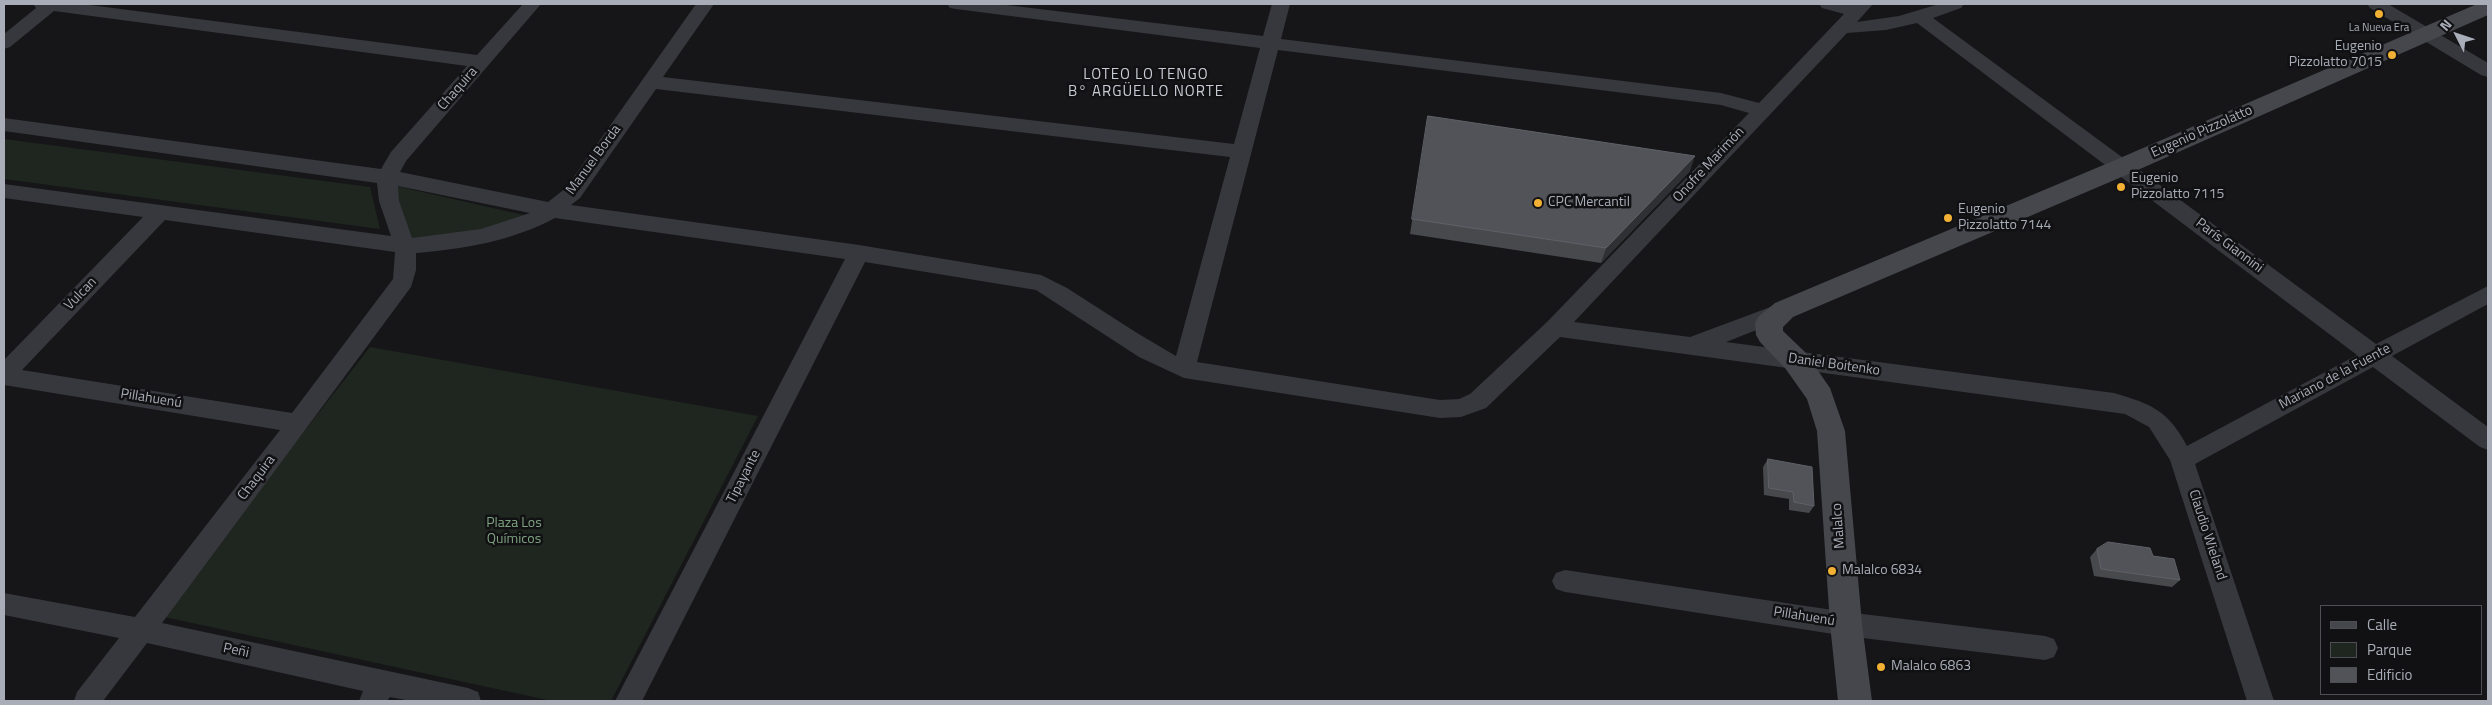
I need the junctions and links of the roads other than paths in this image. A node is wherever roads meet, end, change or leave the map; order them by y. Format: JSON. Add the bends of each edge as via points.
{"nodes":[{"id":1,"x":48,"y":4,"type":"edge"},
{"id":2,"x":532,"y":4,"type":"edge"},
{"id":3,"x":705,"y":4,"type":"edge"},
{"id":4,"x":956,"y":4,"type":"edge"},
{"id":5,"x":1281,"y":4,"type":"edge"},
{"id":6,"x":1828,"y":4,"type":"edge"},
{"id":7,"x":1955,"y":4,"type":"edge"},
{"id":8,"x":2376,"y":4,"type":"edge"},
{"id":9,"x":2488,"y":7,"type":"edge"},
{"id":10,"x":1860,"y":8,"type":"edge"},
{"id":11,"x":1920,"y":17,"type":"junction"},
{"id":12,"x":1842,"y":27,"type":"junction"},
{"id":13,"x":2427,"y":34,"type":"junction"},
{"id":14,"x":1271,"y":42,"type":"junction"},
{"id":15,"x":4,"y":43,"type":"edge"},
{"id":16,"x":482,"y":62,"type":"junction"},
{"id":17,"x":2488,"y":71,"type":"edge"},
{"id":18,"x":650,"y":82,"type":"junction"},
{"id":19,"x":1761,"y":110,"type":"junction"},
{"id":20,"x":4,"y":124,"type":"edge"},
{"id":21,"x":1241,"y":152,"type":"junction"},
{"id":22,"x":2122,"y":167,"type":"junction"},
{"id":23,"x":387,"y":177,"type":"junction"},
{"id":24,"x":4,"y":191,"type":"edge"},
{"id":25,"x":552,"y":210,"type":"junction"},
{"id":26,"x":159,"y":214,"type":"junction"},
{"id":27,"x":406,"y":246,"type":"junction"},
{"id":28,"x":859,"y":253,"type":"junction"},
{"id":29,"x":2488,"y":294,"type":"edge"},
{"id":30,"x":1784,"y":310,"type":"junction"},
{"id":31,"x":1555,"y":328,"type":"junction"},
{"id":32,"x":1691,"y":346,"type":"junction"},
{"id":33,"x":2376,"y":355,"type":"junction"},
{"id":34,"x":1795,"y":360,"type":"junction"},
{"id":35,"x":8,"y":366,"type":"edge"},
{"id":36,"x":1184,"y":369,"type":"junction"},
{"id":37,"x":2114,"y":402,"type":"joint"},
{"id":38,"x":298,"y":423,"type":"junction"},
{"id":39,"x":2488,"y":440,"type":"edge"},
{"id":40,"x":2182,"y":460,"type":"junction"},
{"id":41,"x":1564,"y":581,"type":"dead end"},
{"id":42,"x":4,"y":604,"type":"edge"},
{"id":43,"x":1846,"y":624,"type":"junction"},
{"id":44,"x":141,"y":630,"type":"junction"},
{"id":45,"x":2045,"y":648,"type":"dead end"},
{"id":46,"x":377,"y":692,"type":"edge"},
{"id":47,"x":87,"y":701,"type":"edge"},
{"id":48,"x":468,"y":701,"type":"edge"},
{"id":49,"x":628,"y":701,"type":"edge"},
{"id":50,"x":1855,"y":701,"type":"edge"},
{"id":51,"x":2260,"y":701,"type":"edge"}],
"edges":[{"from":1,"to":15,"type":"street"},
{"from":1,"to":16,"type":"street"},
{"from":2,"to":16,"type":"street","name":"Chaquira"},
{"from":3,"to":18,"type":"street","name":"Manuel Borda"},
{"from":4,"to":14,"type":"street"},
{"from":5,"to":14,"type":"street"},
{"from":6,"to":10,"type":"street"},
{"from":7,"to":11,"type":"street"},
{"from":8,"to":13,"type":"street"},
{"from":9,"to":13,"type":"main road","name":"Eugenio Pizzolatto"},
{"from":10,"to":12,"type":"street","name":"Onofre Marimón"},
{"from":11,"to":12,"type":"street","via":[[1887,26]]},
{"from":11,"to":22,"type":"street","name":"París Giannini"},
{"from":12,"to":19,"type":"street","name":"Onofre Marimón"},
{"from":13,"to":17,"type":"street"},
{"from":13,"to":22,"type":"main road","name":"Eugenio Pizzolatto"},
{"from":14,"to":19,"type":"street","via":[[1720,99]]},
{"from":14,"to":21,"type":"street"},
{"from":16,"to":23,"type":"street","name":"Chaquira","via":[[398,158]]},
{"from":18,"to":21,"type":"street"},
{"from":18,"to":25,"type":"street","name":"Manuel Borda","via":[[573,193]]},
{"from":19,"to":31,"type":"street","name":"Onofre Marimón"},
{"from":20,"to":23,"type":"street","name":"Onofre Marimón"},
{"from":21,"to":36,"type":"street"},
{"from":22,"to":30,"type":"main road","name":"Eugenio Pizzolatto"},
{"from":22,"to":33,"type":"street","name":"París Giannini"},
{"from":23,"to":25,"type":"street","name":"Onofre Marimón"},
{"from":23,"to":27,"type":"street","via":[[388,198]]},
{"from":24,"to":26,"type":"street","name":"Manuel Borda"},
{"from":25,"to":27,"type":"street","name":"Manuel Borda","via":[[492,233],[450,242]]},
{"from":25,"to":28,"type":"street","name":"Onofre Marimón"},
{"from":26,"to":27,"type":"street","name":"Manuel Borda"},
{"from":26,"to":35,"type":"street","name":"Vulcan"},
{"from":27,"to":38,"type":"street","name":"Chaquira","via":[[403,281]]},
{"from":28,"to":36,"type":"street","name":"Onofre Marimón","via":[[1041,283],[1068,297],[1156,357]]},
{"from":28,"to":49,"type":"street","name":"Tipayante"},
{"from":29,"to":33,"type":"street","name":"Mariano de la Fuente"},
{"from":30,"to":32,"type":"street"},
{"from":30,"to":34,"type":"main road","name":"Eugenio Pizzolatto","via":[[1769,323],[1770,335]]},
{"from":31,"to":32,"type":"street","name":"Daniel Boitenko"},
{"from":31,"to":36,"type":"street","name":"Onofre Marimón","via":[[1478,401],[1461,408],[1440,409]]},
{"from":32,"to":34,"type":"street","name":"Daniel Boitenko"},
{"from":33,"to":39,"type":"street","name":"París Giannini"},
{"from":33,"to":40,"type":"street","name":"Mariano de la Fuente"},
{"from":34,"to":37,"type":"street","name":"Daniel Boitenko"},
{"from":34,"to":43,"type":"main road","name":"Malalco","via":[[1820,396],[1831,431]]},
{"from":35,"to":38,"type":"street","name":"Pillahuenú"},
{"from":37,"to":40,"type":"street","name":"Claudio Wieland","via":[[2140,409],[2157,418]]},
{"from":38,"to":44,"type":"street","name":"Chaquira"},
{"from":40,"to":51,"type":"street","name":"Claudio Wieland"},
{"from":41,"to":43,"type":"street","name":"Pillahuenú"},
{"from":42,"to":44,"type":"street","name":"Peñi"},
{"from":43,"to":45,"type":"street","name":"Pillahuenú"},
{"from":43,"to":50,"type":"main road","name":"Malalco"},
{"from":44,"to":46,"type":"street","name":"Peñi"},
{"from":44,"to":47,"type":"street","name":"Chaquira"},
{"from":46,"to":48,"type":"street","name":"Peñi"}]}
